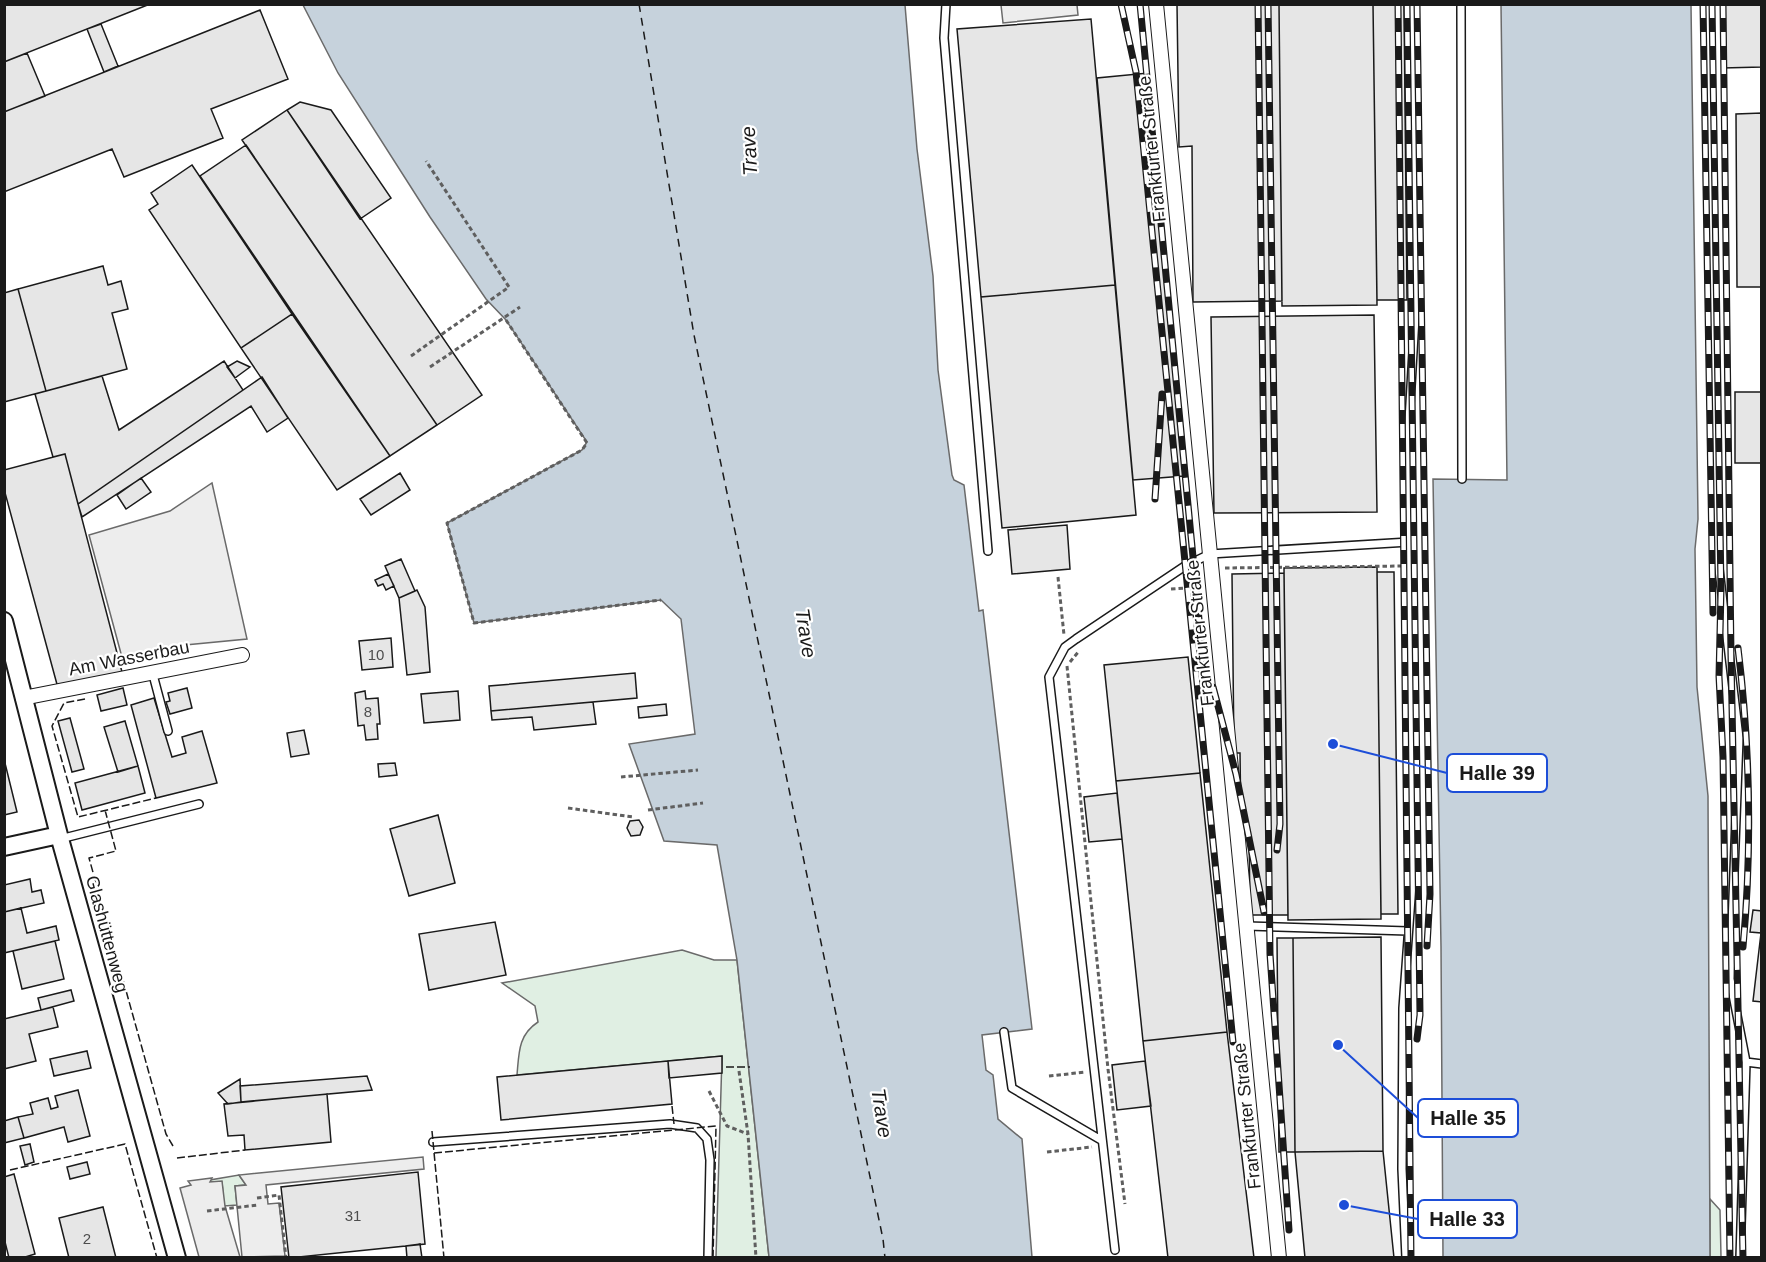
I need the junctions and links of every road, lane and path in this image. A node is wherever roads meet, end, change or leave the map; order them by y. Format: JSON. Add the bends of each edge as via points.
{"nodes":[{"id":1,"x":946,"y":4,"type":"edge"},
{"id":2,"x":1156,"y":4,"type":"edge"},
{"id":3,"x":1411,"y":4,"type":"edge"},
{"id":4,"x":1461,"y":4,"type":"edge"},
{"id":5,"x":1707,"y":4,"type":"edge"},
{"id":6,"x":426,"y":160,"type":"dead end"},
{"id":7,"x":520,"y":307,"type":"dead end"},
{"id":8,"x":506,"y":320,"type":"dead end"},
{"id":9,"x":411,"y":356,"type":"dead end"},
{"id":10,"x":430,"y":367,"type":"dead end"},
{"id":11,"x":1462,"y":479,"type":"dead end"},
{"id":12,"x":1409,"y":542,"type":"junction"},
{"id":13,"x":988,"y":551,"type":"dead end"},
{"id":14,"x":1210,"y":554,"type":"junction"},
{"id":15,"x":1409,"y":566,"type":"junction"},
{"id":16,"x":1217,"y":568,"type":"dead end"},
{"id":17,"x":1058,"y":577,"type":"dead end"},
{"id":18,"x":1213,"y":586,"type":"junction"},
{"id":19,"x":1161,"y":595,"type":"dead end"},
{"id":20,"x":661,"y":600,"type":"dead end"},
{"id":21,"x":4,"y":621,"type":"edge"},
{"id":22,"x":1065,"y":647,"type":"junction"},
{"id":23,"x":1080,"y":649,"type":"dead end"},
{"id":24,"x":242,"y":655,"type":"dead end"},
{"id":25,"x":1067,"y":666,"type":"junction"},
{"id":26,"x":152,"y":671,"type":"junction"},
{"id":27,"x":23,"y":698,"type":"junction"},
{"id":28,"x":168,"y":731,"type":"dead end"},
{"id":29,"x":698,"y":770,"type":"dead end"},
{"id":30,"x":621,"y":777,"type":"dead end"},
{"id":31,"x":703,"y":803,"type":"dead end"},
{"id":32,"x":199,"y":804,"type":"dead end"},
{"id":33,"x":568,"y":808,"type":"dead end"},
{"id":34,"x":648,"y":810,"type":"dead end"},
{"id":35,"x":633,"y":817,"type":"dead end"},
{"id":36,"x":60,"y":837,"type":"junction"},
{"id":37,"x":4,"y":847,"type":"edge"},
{"id":38,"x":1247,"y":926,"type":"junction"},
{"id":39,"x":1408,"y":931,"type":"junction"},
{"id":40,"x":1004,"y":1032,"type":"dead end"},
{"id":41,"x":1746,"y":1062,"type":"junction"},
{"id":42,"x":1761,"y":1064,"type":"edge"},
{"id":43,"x":1108,"y":1069,"type":"junction"},
{"id":44,"x":739,"y":1071,"type":"dead end"},
{"id":45,"x":1092,"y":1071,"type":"junction"},
{"id":46,"x":1049,"y":1076,"type":"dead end"},
{"id":47,"x":709,"y":1091,"type":"dead end"},
{"id":48,"x":748,"y":1134,"type":"junction"},
{"id":49,"x":433,"y":1142,"type":"dead end"},
{"id":50,"x":1101,"y":1143,"type":"junction"},
{"id":51,"x":1118,"y":1145,"type":"junction"},
{"id":52,"x":1047,"y":1152,"type":"dead end"},
{"id":53,"x":257,"y":1198,"type":"dead end"},
{"id":54,"x":1125,"y":1204,"type":"dead end"},
{"id":55,"x":258,"y":1205,"type":"dead end"},
{"id":56,"x":207,"y":1211,"type":"dead end"},
{"id":57,"x":1115,"y":1250,"type":"dead end"},
{"id":58,"x":177,"y":1257,"type":"edge"},
{"id":59,"x":286,"y":1257,"type":"edge"},
{"id":60,"x":708,"y":1257,"type":"edge"},
{"id":61,"x":756,"y":1257,"type":"edge"},
{"id":62,"x":1279,"y":1257,"type":"edge"},
{"id":63,"x":1406,"y":1257,"type":"edge"},
{"id":64,"x":1740,"y":1257,"type":"edge"}],
"edges":[{"from":1,"to":13,"type":"lane","via":[[944,38]]},
{"from":2,"to":14,"type":"street","name":"Frankfurter Straße"},
{"from":3,"to":12,"type":"lane","via":[[1416,300],[1408,438]]},
{"from":4,"to":11,"type":"lane"},
{"from":5,"to":41,"type":"lane","via":[[1714,527],[1739,738],[1730,979]]},
{"from":6,"to":9,"type":"path","via":[[509,287]]},
{"from":7,"to":10,"type":"path"},
{"from":8,"to":20,"type":"path","via":[[587,443],[582,450],[447,523],[474,623]]},
{"from":12,"to":14,"type":"lane"},
{"from":12,"to":15,"type":"lane"},
{"from":14,"to":18,"type":"street","name":"Frankfurter Straße"},
{"from":14,"to":22,"type":"lane","via":[[1185,566]]},
{"from":15,"to":16,"type":"path"},
{"from":15,"to":39,"type":"lane","via":[[1413,870]]},
{"from":17,"to":22,"type":"path"},
{"from":18,"to":19,"type":"path","via":[[1171,589]]},
{"from":18,"to":38,"type":"street","name":"Frankfurter Straße"},
{"from":21,"to":27,"type":"street","name":"Glashüttenweg"},
{"from":22,"to":25,"type":"path"},
{"from":22,"to":45,"type":"lane","via":[[1049,677]]},
{"from":23,"to":25,"type":"path"},
{"from":24,"to":26,"type":"street","name":"Am Wasserbau"},
{"from":25,"to":43,"type":"path"},
{"from":26,"to":27,"type":"street","name":"Am Wasserbau"},
{"from":26,"to":28,"type":"lane"},
{"from":27,"to":36,"type":"street","name":"Glashüttenweg"},
{"from":29,"to":30,"type":"path"},
{"from":31,"to":34,"type":"path"},
{"from":32,"to":36,"type":"lane"},
{"from":33,"to":35,"type":"path"},
{"from":36,"to":37,"type":"street"},
{"from":36,"to":58,"type":"street","name":"Glashüttenweg"},
{"from":38,"to":39,"type":"lane"},
{"from":38,"to":62,"type":"street","name":"Frankfurter Straße"},
{"from":39,"to":63,"type":"lane","via":[[1403,1008],[1402,1169]]},
{"from":40,"to":50,"type":"lane","via":[[1012,1088]]},
{"from":41,"to":42,"type":"lane"},
{"from":41,"to":64,"type":"lane"},
{"from":43,"to":45,"type":"path"},
{"from":43,"to":51,"type":"path"},
{"from":44,"to":48,"type":"path"},
{"from":45,"to":46,"type":"path"},
{"from":45,"to":50,"type":"lane"},
{"from":47,"to":48,"type":"path","via":[[727,1125]]},
{"from":48,"to":61,"type":"path"},
{"from":49,"to":60,"type":"lane","via":[[670,1124],[697,1128],[706,1139],[710,1160]]},
{"from":50,"to":51,"type":"path"},
{"from":50,"to":52,"type":"path"},
{"from":50,"to":57,"type":"lane"},
{"from":51,"to":54,"type":"path"},
{"from":53,"to":59,"type":"path","via":[[279,1195]]},
{"from":55,"to":56,"type":"path"}]}
